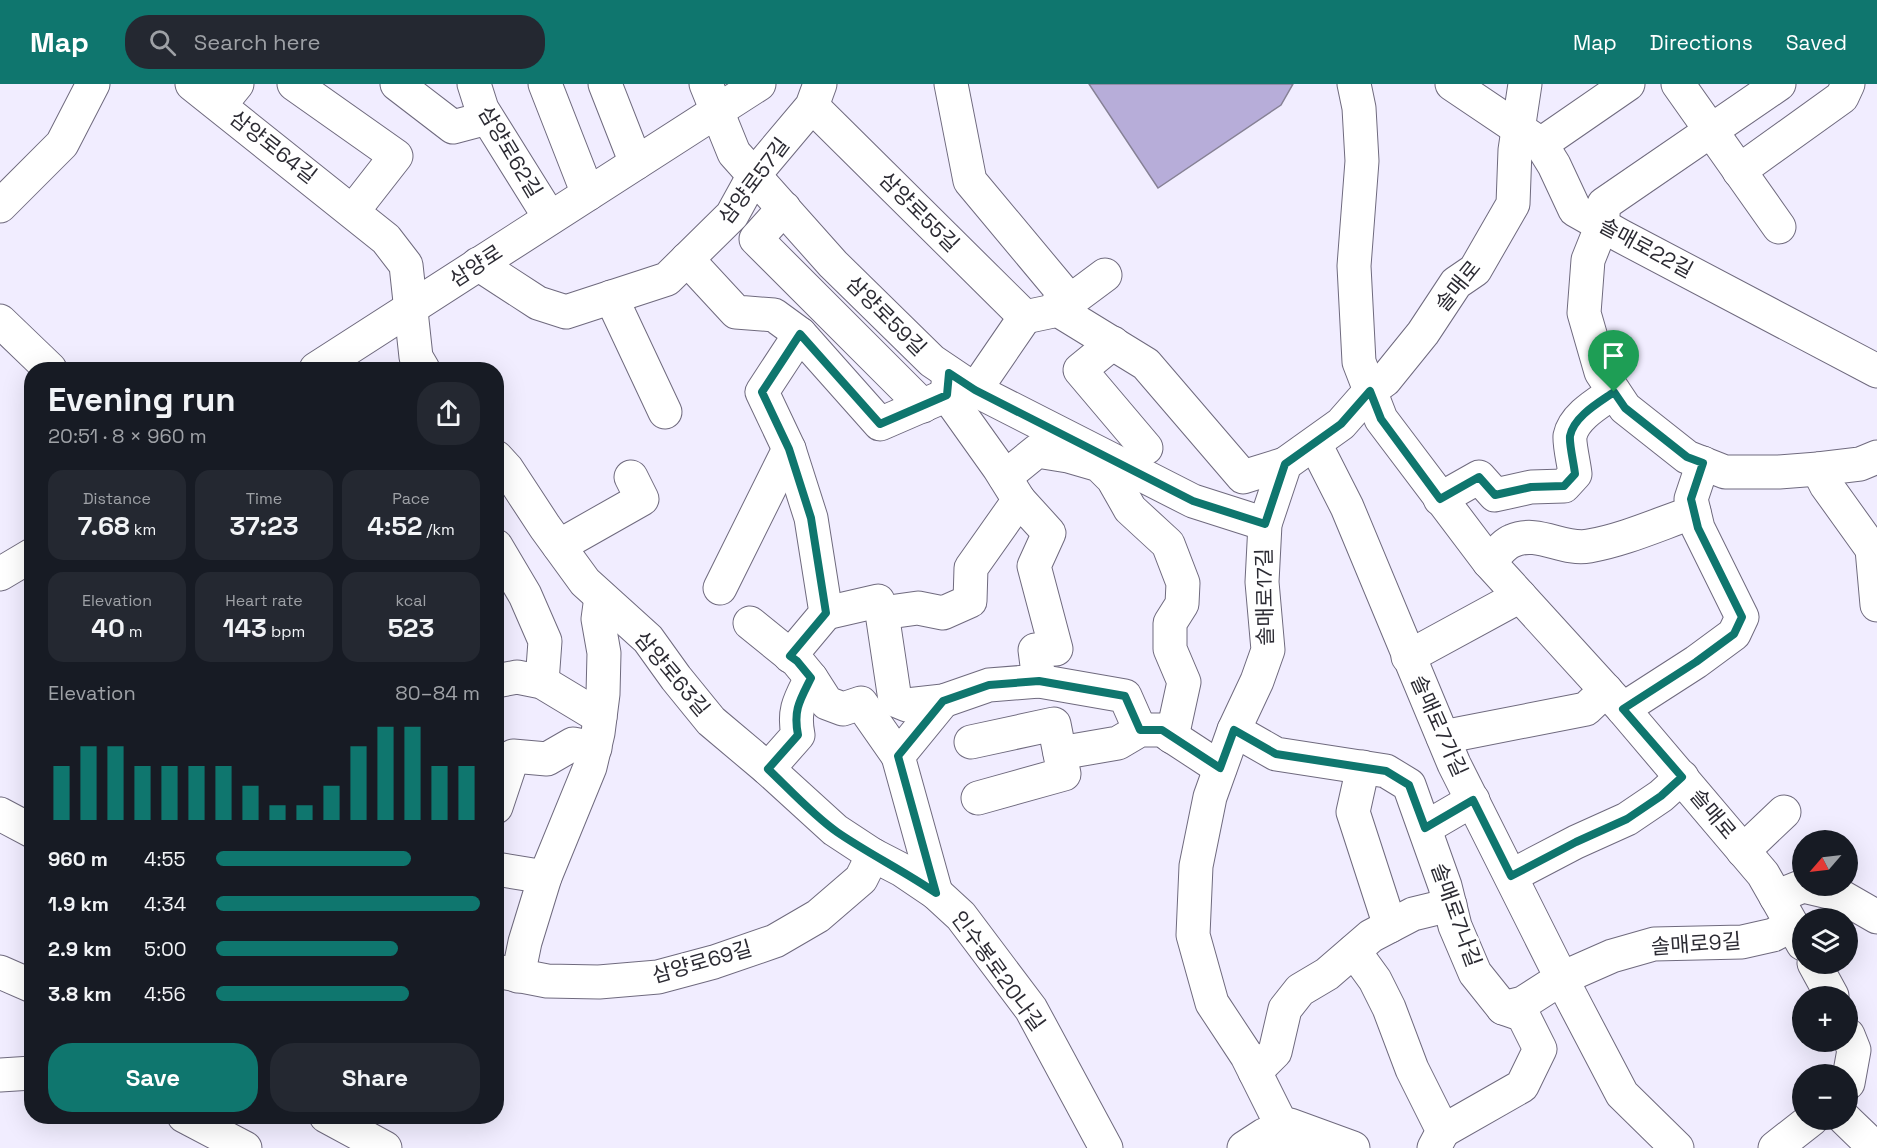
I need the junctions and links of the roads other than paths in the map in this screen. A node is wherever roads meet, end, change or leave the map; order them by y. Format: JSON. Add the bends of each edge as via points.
{"nodes":[{"id":1,"x":93,"y":84,"type":"edge"},
{"id":2,"x":192,"y":84,"type":"edge"},
{"id":3,"x":294,"y":84,"type":"edge"},
{"id":4,"x":397,"y":84,"type":"edge"},
{"id":5,"x":474,"y":84,"type":"edge"},
{"id":6,"x":545,"y":84,"type":"edge"},
{"id":7,"x":606,"y":84,"type":"edge"},
{"id":8,"x":759,"y":84,"type":"edge"},
{"id":9,"x":951,"y":84,"type":"edge"},
{"id":10,"x":1354,"y":84,"type":"edge"},
{"id":11,"x":1452,"y":84,"type":"edge"},
{"id":12,"x":1525,"y":84,"type":"edge"},
{"id":13,"x":1628,"y":84,"type":"edge"},
{"id":14,"x":1678,"y":84,"type":"edge"},
{"id":15,"x":1779,"y":84,"type":"edge"},
{"id":16,"x":1848,"y":84,"type":"edge"},
{"id":17,"x":228,"y":95,"type":"edge"},
{"id":18,"x":816,"y":95,"type":"edge"},
{"id":19,"x":712,"y":97,"type":"edge"},
{"id":20,"x":487,"y":118,"type":"junction"},
{"id":21,"x":1711,"y":132,"type":"junction"},
{"id":22,"x":1530,"y":137,"type":"junction"},
{"id":23,"x":636,"y":163,"type":"junction"},
{"id":24,"x":1739,"y":171,"type":"junction"},
{"id":25,"x":754,"y":175,"type":"junction"},
{"id":26,"x":588,"y":194,"type":"junction"},
{"id":27,"x":0,"y":206,"type":"edge"},
{"id":28,"x":352,"y":211,"type":"junction"},
{"id":29,"x":550,"y":218,"type":"junction"},
{"id":30,"x":1602,"y":225,"type":"junction"},
{"id":31,"x":1779,"y":227,"type":"dead end"},
{"id":32,"x":687,"y":259,"type":"junction"},
{"id":33,"x":478,"y":264,"type":"junction"},
{"id":34,"x":1105,"y":275,"type":"dead end"},
{"id":35,"x":611,"y":297,"type":"junction"},
{"id":36,"x":410,"y":308,"type":"junction"},
{"id":37,"x":1058,"y":310,"type":"junction"},
{"id":38,"x":1025,"y":317,"type":"junction"},
{"id":39,"x":0,"y":321,"type":"edge"},
{"id":40,"x":800,"y":334,"type":"junction"},
{"id":41,"x":1113,"y":344,"type":"junction"},
{"id":42,"x":43,"y":362,"type":"edge"},
{"id":43,"x":334,"y":362,"type":"edge"},
{"id":44,"x":419,"y":362,"type":"edge"},
{"id":45,"x":1877,"y":371,"type":"edge"},
{"id":46,"x":948,"y":391,"type":"junction"},
{"id":47,"x":1370,"y":391,"type":"junction"},
{"id":48,"x":1614,"y":392,"type":"junction"},
{"id":49,"x":1182,"y":406,"type":"junction"},
{"id":50,"x":665,"y":412,"type":"dead end"},
{"id":51,"x":1316,"y":444,"type":"junction"},
{"id":52,"x":789,"y":449,"type":"junction"},
{"id":53,"x":1877,"y":457,"type":"edge"},
{"id":54,"x":1137,"y":458,"type":"junction"},
{"id":55,"x":1703,"y":463,"type":"junction"},
{"id":56,"x":1285,"y":464,"type":"junction"},
{"id":57,"x":504,"y":466,"type":"edge"},
{"id":58,"x":1818,"y":469,"type":"junction"},
{"id":59,"x":631,"y":477,"type":"dead end"},
{"id":60,"x":1012,"y":489,"type":"junction"},
{"id":61,"x":1440,"y":499,"type":"junction"},
{"id":62,"x":1694,"y":512,"type":"junction"},
{"id":63,"x":1265,"y":524,"type":"junction"},
{"id":64,"x":559,"y":546,"type":"junction"},
{"id":65,"x":24,"y":560,"type":"edge"},
{"id":66,"x":1489,"y":562,"type":"junction"},
{"id":67,"x":0,"y":574,"type":"edge"},
{"id":68,"x":504,"y":575,"type":"edge"},
{"id":69,"x":720,"y":588,"type":"dead end"},
{"id":70,"x":508,"y":590,"type":"edge"},
{"id":71,"x":1520,"y":596,"type":"junction"},
{"id":72,"x":601,"y":597,"type":"junction"},
{"id":73,"x":1877,"y":604,"type":"edge"},
{"id":74,"x":826,"y":613,"type":"junction"},
{"id":75,"x":882,"y":613,"type":"junction"},
{"id":76,"x":750,"y":623,"type":"dead end"},
{"id":77,"x":1408,"y":657,"type":"junction"},
{"id":78,"x":800,"y":667,"type":"junction"},
{"id":79,"x":504,"y":679,"type":"edge"},
{"id":80,"x":1039,"y":681,"type":"junction"},
{"id":81,"x":542,"y":682,"type":"junction"},
{"id":82,"x":1615,"y":699,"type":"junction"},
{"id":83,"x":943,"y":701,"type":"junction"},
{"id":84,"x":1140,"y":730,"type":"junction"},
{"id":85,"x":1234,"y":730,"type":"junction"},
{"id":86,"x":598,"y":733,"type":"junction"},
{"id":87,"x":1172,"y":736,"type":"junction"},
{"id":88,"x":1443,"y":737,"type":"junction"},
{"id":89,"x":971,"y":742,"type":"dead end"},
{"id":90,"x":1060,"y":753,"type":"junction"},
{"id":91,"x":898,"y":756,"type":"junction"},
{"id":92,"x":1363,"y":766,"type":"junction"},
{"id":93,"x":1220,"y":768,"type":"junction"},
{"id":94,"x":768,"y":769,"type":"junction"},
{"id":95,"x":1682,"y":777,"type":"junction"},
{"id":96,"x":504,"y":783,"type":"edge"},
{"id":97,"x":978,"y":798,"type":"dead end"},
{"id":98,"x":1473,"y":800,"type":"junction"},
{"id":99,"x":1784,"y":812,"type":"dead end"},
{"id":100,"x":0,"y":814,"type":"edge"},
{"id":101,"x":24,"y":827,"type":"edge"},
{"id":102,"x":1425,"y":828,"type":"junction"},
{"id":103,"x":1743,"y":851,"type":"junction"},
{"id":104,"x":873,"y":855,"type":"junction"},
{"id":105,"x":504,"y":870,"type":"edge"},
{"id":106,"x":1511,"y":876,"type":"junction"},
{"id":107,"x":545,"y":877,"type":"junction"},
{"id":108,"x":936,"y":893,"type":"junction"},
{"id":109,"x":1776,"y":897,"type":"junction"},
{"id":110,"x":1449,"y":905,"type":"junction"},
{"id":111,"x":1877,"y":917,"type":"edge"},
{"id":112,"x":1792,"y":924,"type":"edge"},
{"id":113,"x":1390,"y":926,"type":"junction"},
{"id":114,"x":1792,"y":934,"type":"edge"},
{"id":115,"x":1354,"y":951,"type":"junction"},
{"id":116,"x":0,"y":972,"type":"edge"},
{"id":117,"x":507,"y":974,"type":"edge"},
{"id":118,"x":1562,"y":978,"type":"junction"},
{"id":119,"x":24,"y":982,"type":"edge"},
{"id":120,"x":1503,"y":1008,"type":"junction"},
{"id":121,"x":1255,"y":1072,"type":"junction"},
{"id":122,"x":24,"y":1074,"type":"edge"},
{"id":123,"x":0,"y":1075,"type":"edge"},
{"id":124,"x":199,"y":1124,"type":"edge"},
{"id":125,"x":341,"y":1124,"type":"edge"},
{"id":126,"x":1798,"y":1130,"type":"edge"},
{"id":127,"x":1856,"y":1130,"type":"edge"},
{"id":128,"x":1288,"y":1138,"type":"edge"},
{"id":129,"x":1438,"y":1139,"type":"edge"},
{"id":130,"x":245,"y":1148,"type":"edge"},
{"id":131,"x":385,"y":1148,"type":"edge"},
{"id":132,"x":1106,"y":1148,"type":"edge"},
{"id":133,"x":1244,"y":1148,"type":"edge"},
{"id":134,"x":1353,"y":1148,"type":"edge"},
{"id":135,"x":1677,"y":1148,"type":"edge"},
{"id":136,"x":1775,"y":1148,"type":"edge"},
{"id":137,"x":1875,"y":1148,"type":"edge"}],
"edges":[{"from":1,"to":27,"type":"street","via":[[62,144]]},
{"from":2,"to":17,"type":"street","name":"삼양로64길"},
{"from":3,"to":28,"type":"street","via":[[396,156]]},
{"from":4,"to":20,"type":"street","via":[[453,127]]},
{"from":5,"to":20,"type":"street","name":"삼양로62길"},
{"from":6,"to":26,"type":"street"},
{"from":7,"to":23,"type":"street"},
{"from":8,"to":19,"type":"street","name":"삼양로"},
{"from":9,"to":37,"type":"street","via":[[970,181],[1061,290]]},
{"from":10,"to":47,"type":"street","name":"솔매로","via":[[1362,161],[1354,266],[1359,363]]},
{"from":11,"to":22,"type":"street","name":"솔매로22길"},
{"from":12,"to":22,"type":"street","name":"솔매로"},
{"from":13,"to":22,"type":"street"},
{"from":14,"to":21,"type":"street"},
{"from":15,"to":21,"type":"street"},
{"from":16,"to":24,"type":"street","via":[[1842,97]]},
{"from":17,"to":28,"type":"street","name":"삼양로64길"},
{"from":18,"to":25,"type":"street","name":"삼양로57길"},
{"from":18,"to":38,"type":"street","name":"삼양로55길"},
{"from":19,"to":23,"type":"street","name":"삼양로"},
{"from":19,"to":25,"type":"street","name":"삼양로59길","via":[[734,153]]},
{"from":20,"to":29,"type":"street","name":"삼양로62길"},
{"from":21,"to":24,"type":"street"},
{"from":21,"to":30,"type":"street","via":[[1604,204]]},
{"from":22,"to":30,"type":"street","name":"솔매로22길","via":[[1554,165],[1575,210]]},
{"from":22,"to":47,"type":"street","name":"솔매로","via":[[1515,150],[1513,204],[1475,270],[1456,283],[1423,333],[1385,380]]},
{"from":23,"to":26,"type":"street","name":"삼양로"},
{"from":24,"to":31,"type":"street"},
{"from":25,"to":32,"type":"street","name":"삼양로57길","via":[[732,215]]},
{"from":25,"to":46,"type":"street","name":"삼양로59길","via":[[833,264],[932,361]]},
{"from":26,"to":29,"type":"street","name":"삼양로"},
{"from":28,"to":36,"type":"street","name":"삼양로64길","via":[[387,239],[406,266]]},
{"from":29,"to":33,"type":"street","name":"삼양로"},
{"from":30,"to":45,"type":"street","name":"솔매로22길"},
{"from":30,"to":48,"type":"street","via":[[1588,260],[1584,313],[1601,372]]},
{"from":32,"to":35,"type":"street","name":"삼양로57길","via":[[667,279]]},
{"from":32,"to":40,"type":"street","via":[[736,312],[774,315]]},
{"from":33,"to":35,"type":"street","name":"삼양로57길","via":[[538,303],[566,312]]},
{"from":33,"to":36,"type":"street","name":"삼양로"},
{"from":34,"to":37,"type":"street"},
{"from":35,"to":50,"type":"street"},
{"from":36,"to":43,"type":"street","name":"삼양로"},
{"from":36,"to":44,"type":"street"},
{"from":37,"to":38,"type":"street"},
{"from":37,"to":41,"type":"street"},
{"from":38,"to":46,"type":"street"},
{"from":39,"to":42,"type":"street"},
{"from":40,"to":46,"type":"street","via":[[880,424]]},
{"from":40,"to":52,"type":"street","via":[[762,392]]},
{"from":41,"to":49,"type":"street","via":[[1146,364]]},
{"from":41,"to":54,"type":"street","via":[[1080,370]]},
{"from":46,"to":54,"type":"street","name":"삼양로59길"},
{"from":46,"to":60,"type":"street"},
{"from":47,"to":51,"type":"street","via":[[1341,424]]},
{"from":47,"to":61,"type":"street","name":"솔매로","via":[[1381,419]]},
{"from":48,"to":55,"type":"street","via":[[1625,408],[1687,457]]},
{"from":48,"to":61,"type":"street","via":[[1577,422],[1570,436],[1575,474],[1564,486],[1531,487],[1495,495],[1479,477]]},
{"from":49,"to":54,"type":"street"},
{"from":49,"to":56,"type":"street","via":[[1243,477]]},
{"from":51,"to":56,"type":"street"},
{"from":51,"to":77,"type":"street","name":"솔매로7가길","via":[[1347,507]]},
{"from":52,"to":69,"type":"street"},
{"from":52,"to":74,"type":"street","via":[[811,518]]},
{"from":53,"to":58,"type":"street","via":[[1860,464]]},
{"from":54,"to":63,"type":"street","name":"삼양로59길","via":[[1193,501]]},
{"from":55,"to":58,"type":"street","via":[[1725,472]]},
{"from":55,"to":62,"type":"street","via":[[1691,499]]},
{"from":56,"to":63,"type":"street","name":"솔매로17길"},
{"from":57,"to":64,"type":"street","name":"삼양로63길"},
{"from":58,"to":73,"type":"street","via":[[1835,521],[1872,549]]},
{"from":59,"to":64,"type":"street","via":[[642,499]]},
{"from":60,"to":75,"type":"street","via":[[971,568],[970,600],[943,613],[918,608]]},
{"from":60,"to":80,"type":"street","via":[[1049,533],[1034,566],[1056,649],[1035,650]]},
{"from":60,"to":87,"type":"street","via":[[1037,451],[1099,465],[1113,479],[1130,509],[1168,544],[1183,583],[1182,604],[1170,623],[1170,649],[1184,682]]},
{"from":61,"to":66,"type":"street","name":"솔매로"},
{"from":62,"to":66,"type":"street","via":[[1586,547],[1533,536],[1511,541]]},
{"from":62,"to":82,"type":"street","via":[[1709,554],[1742,617],[1734,634],[1696,662]]},
{"from":63,"to":85,"type":"street","name":"솔매로17길","via":[[1262,582],[1268,650]]},
{"from":64,"to":72,"type":"street","name":"삼양로63길"},
{"from":65,"to":67,"type":"street"},
{"from":66,"to":71,"type":"street","name":"솔매로"},
{"from":68,"to":70,"type":"street"},
{"from":70,"to":81,"type":"street","via":[[545,641]]},
{"from":71,"to":77,"type":"street"},
{"from":71,"to":82,"type":"street","name":"솔매로"},
{"from":72,"to":86,"type":"street","via":[[598,619],[604,653]]},
{"from":72,"to":94,"type":"street","name":"삼양로63길","via":[[648,639],[711,721]]},
{"from":74,"to":75,"type":"street","via":[[878,601]]},
{"from":74,"to":78,"type":"street"},
{"from":75,"to":83,"type":"street","via":[[895,700],[908,705]]},
{"from":76,"to":78,"type":"street"},
{"from":77,"to":88,"type":"street","name":"솔매로7가길"},
{"from":78,"to":91,"type":"street","via":[[827,703],[843,709],[861,703]]},
{"from":78,"to":94,"type":"street","via":[[800,700],[795,720],[798,735]]},
{"from":79,"to":81,"type":"street","via":[[517,677]]},
{"from":80,"to":83,"type":"street","via":[[989,685]]},
{"from":80,"to":84,"type":"street","via":[[1125,696]]},
{"from":81,"to":86,"type":"street"},
{"from":82,"to":88,"type":"street","via":[[1586,709]]},
{"from":82,"to":95,"type":"street","name":"솔매로"},
{"from":83,"to":91,"type":"street"},
{"from":84,"to":87,"type":"street","via":[[1162,730]]},
{"from":84,"to":90,"type":"street","via":[[1118,743]]},
{"from":85,"to":92,"type":"street","name":"솔매로7나길","via":[[1276,754]]},
{"from":85,"to":93,"type":"street","name":"솔매로17길"},
{"from":86,"to":96,"type":"street","via":[[547,759],[513,756]]},
{"from":86,"to":107,"type":"street","via":[[590,767]]},
{"from":87,"to":93,"type":"street"},
{"from":88,"to":98,"type":"street","name":"솔매로7가길"},
{"from":89,"to":90,"type":"street","via":[[1054,724]]},
{"from":90,"to":97,"type":"street","via":[[1065,774]]},
{"from":91,"to":108,"type":"street"},
{"from":92,"to":102,"type":"street","name":"솔매로7나길","via":[[1386,771],[1409,785]]},
{"from":92,"to":113,"type":"street","via":[[1353,812]]},
{"from":93,"to":121,"type":"street","name":"솔매로17길","via":[[1209,797],[1196,866],[1193,935],[1212,1003]]},
{"from":94,"to":104,"type":"street","name":"삼양로63길","via":[[835,830]]},
{"from":95,"to":103,"type":"street","name":"솔매로"},
{"from":95,"to":106,"type":"street","name":"솔매로","via":[[1627,819]]},
{"from":98,"to":102,"type":"street"},
{"from":98,"to":106,"type":"street","name":"솔매로7가길"},
{"from":99,"to":103,"type":"street","name":"솔매로"},
{"from":100,"to":101,"type":"street"},
{"from":102,"to":110,"type":"street","name":"솔매로7나길"},
{"from":103,"to":109,"type":"street","name":"솔매로"},
{"from":104,"to":108,"type":"street","name":"인수봉로20나길"},
{"from":104,"to":117,"type":"street","name":"삼양로69길","via":[[861,879],[818,916],[775,941],[714,962],[658,977],[599,982],[547,981]]},
{"from":105,"to":107,"type":"street"},
{"from":106,"to":118,"type":"street","name":"솔매로7가길"},
{"from":107,"to":117,"type":"street","via":[[525,942]]},
{"from":108,"to":132,"type":"street","name":"인수봉로20나길","via":[[961,916],[1031,1009]]},
{"from":109,"to":111,"type":"street","via":[[1803,886],[1837,894]]},
{"from":109,"to":112,"type":"street","name":"솔매로"},
{"from":110,"to":113,"type":"street","via":[[1413,914]]},
{"from":110,"to":120,"type":"street","name":"솔매로7나길","via":[[1475,973]]},
{"from":113,"to":115,"type":"street"},
{"from":114,"to":118,"type":"street","name":"솔매로9길","via":[[1742,942],[1654,944],[1612,956]]},
{"from":115,"to":121,"type":"street","via":[[1300,990],[1285,1009],[1275,1052]]},
{"from":115,"to":129,"type":"street","name":"솔매로7나길","via":[[1389,1008]]},
{"from":116,"to":119,"type":"street"},
{"from":118,"to":120,"type":"street","name":"솔매로9길","via":[[1523,1003]]},
{"from":118,"to":135,"type":"street","name":"솔매로7가길","via":[[1622,1094]]},
{"from":120,"to":129,"type":"street","name":"솔매로7나길","via":[[1523,1015],[1540,1049],[1522,1086]]},
{"from":121,"to":128,"type":"street","name":"솔매로17길"},
{"from":122,"to":123,"type":"street"},
{"from":124,"to":130,"type":"street"},
{"from":125,"to":131,"type":"street"},
{"from":126,"to":136,"type":"street"},
{"from":127,"to":137,"type":"street"},
{"from":128,"to":133,"type":"street","via":[[1264,1135]]},
{"from":128,"to":134,"type":"street","via":[[1290,1125]]}]}
